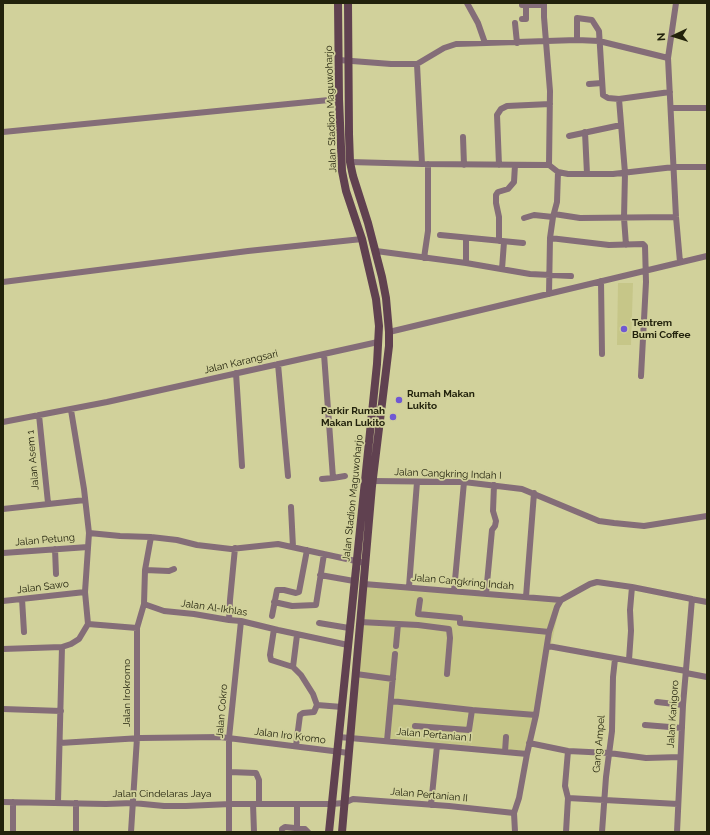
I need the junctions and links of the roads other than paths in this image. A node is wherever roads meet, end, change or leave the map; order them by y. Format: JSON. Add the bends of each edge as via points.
{"nodes":[{"id":1,"x":338,"y":3,"type":"edge"},
{"id":2,"x":348,"y":3,"type":"edge"},
{"id":3,"x":467,"y":3,"type":"edge"},
{"id":4,"x":676,"y":3,"type":"edge"},
{"id":5,"x":544,"y":4,"type":"edge"},
{"id":6,"x":522,"y":19,"type":"dead end"},
{"id":7,"x":515,"y":23,"type":"dead end"},
{"id":8,"x":577,"y":40,"type":"junction"},
{"id":9,"x":546,"y":41,"type":"junction"},
{"id":10,"x":599,"y":41,"type":"junction"},
{"id":11,"x":485,"y":43,"type":"junction"},
{"id":12,"x":517,"y":43,"type":"junction"},
{"id":13,"x":668,"y":58,"type":"junction"},
{"id":14,"x":339,"y":60,"type":"junction"},
{"id":15,"x":348,"y":60,"type":"junction"},
{"id":16,"x":417,"y":64,"type":"junction"},
{"id":17,"x":602,"y":83,"type":"junction"},
{"id":18,"x":589,"y":84,"type":"dead end"},
{"id":19,"x":670,"y":92,"type":"junction"},
{"id":20,"x":339,"y":99,"type":"junction"},
{"id":21,"x":619,"y":99,"type":"junction"},
{"id":22,"x":550,"y":104,"type":"junction"},
{"id":23,"x":671,"y":108,"type":"junction"},
{"id":24,"x":707,"y":108,"type":"edge"},
{"id":25,"x":621,"y":125,"type":"junction"},
{"id":26,"x":3,"y":132,"type":"edge"},
{"id":27,"x":586,"y":132,"type":"junction"},
{"id":28,"x":569,"y":136,"type":"dead end"},
{"id":29,"x":464,"y":137,"type":"dead end"},
{"id":30,"x":350,"y":162,"type":"junction"},
{"id":31,"x":425,"y":164,"type":"junction"},
{"id":32,"x":464,"y":164,"type":"junction"},
{"id":33,"x":499,"y":165,"type":"junction"},
{"id":34,"x":515,"y":165,"type":"junction"},
{"id":35,"x":549,"y":165,"type":"junction"},
{"id":36,"x":674,"y":167,"type":"junction"},
{"id":37,"x":707,"y":167,"type":"edge"},
{"id":38,"x":558,"y":172,"type":"junction"},
{"id":39,"x":625,"y":173,"type":"junction"},
{"id":40,"x":587,"y":174,"type":"junction"},
{"id":41,"x":554,"y":216,"type":"junction"},
{"id":42,"x":676,"y":217,"type":"junction"},
{"id":43,"x":524,"y":218,"type":"dead end"},
{"id":44,"x":624,"y":218,"type":"junction"},
{"id":45,"x":440,"y":235,"type":"dead end"},
{"id":46,"x":466,"y":238,"type":"junction"},
{"id":47,"x":550,"y":238,"type":"junction"},
{"id":48,"x":362,"y":239,"type":"junction"},
{"id":49,"x":502,"y":241,"type":"junction"},
{"id":50,"x":523,"y":242,"type":"dead end"},
{"id":51,"x":626,"y":245,"type":"junction"},
{"id":52,"x":376,"y":252,"type":"junction"},
{"id":53,"x":707,"y":256,"type":"edge"},
{"id":54,"x":424,"y":258,"type":"junction"},
{"id":55,"x":680,"y":262,"type":"junction"},
{"id":56,"x":466,"y":263,"type":"junction"},
{"id":57,"x":502,"y":270,"type":"junction"},
{"id":58,"x":646,"y":271,"type":"junction"},
{"id":59,"x":549,"y":274,"type":"junction"},
{"id":60,"x":571,"y":276,"type":"dead end"},
{"id":61,"x":3,"y":282,"type":"edge"},
{"id":62,"x":601,"y":282,"type":"junction"},
{"id":63,"x":548,"y":294,"type":"junction"},
{"id":64,"x":386,"y":298,"type":"junction"},
{"id":65,"x":376,"y":299,"type":"junction"},
{"id":66,"x":389,"y":332,"type":"junction"},
{"id":67,"x":378,"y":342,"type":"junction"},
{"id":68,"x":324,"y":354,"type":"junction"},
{"id":69,"x":602,"y":354,"type":"dead end"},
{"id":70,"x":278,"y":364,"type":"junction"},
{"id":71,"x":236,"y":374,"type":"junction"},
{"id":72,"x":376,"y":375,"type":"junction"},
{"id":73,"x":641,"y":376,"type":"dead end"},
{"id":74,"x":385,"y":377,"type":"junction"},
{"id":75,"x":71,"y":410,"type":"junction"},
{"id":76,"x":39,"y":415,"type":"junction"},
{"id":77,"x":3,"y":422,"type":"edge"},
{"id":78,"x":242,"y":466,"type":"dead end"},
{"id":79,"x":288,"y":476,"type":"dead end"},
{"id":80,"x":345,"y":476,"type":"dead end"},
{"id":81,"x":333,"y":478,"type":"junction"},
{"id":82,"x":322,"y":479,"type":"dead end"},
{"id":83,"x":373,"y":481,"type":"junction"},
{"id":84,"x":418,"y":482,"type":"junction"},
{"id":85,"x":464,"y":482,"type":"junction"},
{"id":86,"x":494,"y":485,"type":"junction"},
{"id":87,"x":534,"y":493,"type":"junction"},
{"id":88,"x":85,"y":500,"type":"junction"},
{"id":89,"x":48,"y":503,"type":"junction"},
{"id":90,"x":292,"y":507,"type":"dead end"},
{"id":91,"x":3,"y":509,"type":"edge"},
{"id":92,"x":707,"y":516,"type":"edge"},
{"id":93,"x":89,"y":532,"type":"junction"},
{"id":94,"x":151,"y":537,"type":"junction"},
{"id":95,"x":88,"y":547,"type":"junction"},
{"id":96,"x":293,"y":547,"type":"junction"},
{"id":97,"x":235,"y":548,"type":"junction"},
{"id":98,"x":55,"y":549,"type":"junction"},
{"id":99,"x":307,"y":550,"type":"junction"},
{"id":100,"x":3,"y":553,"type":"edge"},
{"id":101,"x":324,"y":554,"type":"junction"},
{"id":102,"x":356,"y":561,"type":"junction"},
{"id":103,"x":365,"y":563,"type":"junction"},
{"id":104,"x":174,"y":569,"type":"dead end"},
{"id":105,"x":145,"y":570,"type":"junction"},
{"id":106,"x":56,"y":574,"type":"dead end"},
{"id":107,"x":320,"y":575,"type":"junction"},
{"id":108,"x":354,"y":581,"type":"junction"},
{"id":109,"x":364,"y":584,"type":"junction"},
{"id":110,"x":409,"y":587,"type":"junction"},
{"id":111,"x":632,"y":587,"type":"junction"},
{"id":112,"x":454,"y":591,"type":"junction"},
{"id":113,"x":86,"y":592,"type":"junction"},
{"id":114,"x":486,"y":594,"type":"junction"},
{"id":115,"x":526,"y":597,"type":"junction"},
{"id":116,"x":691,"y":599,"type":"junction"},
{"id":117,"x":22,"y":600,"type":"junction"},
{"id":118,"x":420,"y":600,"type":"dead end"},
{"id":119,"x":561,"y":600,"type":"junction"},
{"id":120,"x":3,"y":602,"type":"edge"},
{"id":121,"x":274,"y":602,"type":"junction"},
{"id":122,"x":707,"y":602,"type":"edge"},
{"id":123,"x":144,"y":604,"type":"junction"},
{"id":124,"x":418,"y":614,"type":"junction"},
{"id":125,"x":272,"y":616,"type":"dead end"},
{"id":126,"x":230,"y":620,"type":"junction"},
{"id":127,"x":241,"y":621,"type":"junction"},
{"id":128,"x":319,"y":622,"type":"dead end"},
{"id":129,"x":360,"y":622,"type":"junction"},
{"id":130,"x":88,"y":624,"type":"junction"},
{"id":131,"x":398,"y":624,"type":"junction"},
{"id":132,"x":418,"y":625,"type":"junction"},
{"id":133,"x":137,"y":628,"type":"junction"},
{"id":134,"x":350,"y":628,"type":"junction"},
{"id":135,"x":274,"y":630,"type":"junction"},
{"id":136,"x":24,"y":632,"type":"dead end"},
{"id":137,"x":549,"y":632,"type":"junction"},
{"id":138,"x":297,"y":635,"type":"junction"},
{"id":139,"x":348,"y":645,"type":"junction"},
{"id":140,"x":396,"y":646,"type":"dead end"},
{"id":141,"x":548,"y":646,"type":"junction"},
{"id":142,"x":62,"y":647,"type":"junction"},
{"id":143,"x":3,"y":649,"type":"edge"},
{"id":144,"x":395,"y":654,"type":"dead end"},
{"id":145,"x":615,"y":658,"type":"junction"},
{"id":146,"x":629,"y":660,"type":"junction"},
{"id":147,"x":293,"y":667,"type":"junction"},
{"id":148,"x":686,"y":672,"type":"junction"},
{"id":149,"x":356,"y":674,"type":"junction"},
{"id":150,"x":447,"y":674,"type":"dead end"},
{"id":151,"x":707,"y":677,"type":"edge"},
{"id":152,"x":393,"y":679,"type":"junction"},
{"id":153,"x":391,"y":701,"type":"junction"},
{"id":154,"x":657,"y":702,"type":"dead end"},
{"id":155,"x":317,"y":705,"type":"junction"},
{"id":156,"x":683,"y":705,"type":"junction"},
{"id":157,"x":342,"y":707,"type":"junction"},
{"id":158,"x":3,"y":709,"type":"edge"},
{"id":159,"x":472,"y":710,"type":"junction"},
{"id":160,"x":61,"y":711,"type":"junction"},
{"id":161,"x":536,"y":714,"type":"junction"},
{"id":162,"x":645,"y":725,"type":"dead end"},
{"id":163,"x":415,"y":726,"type":"dead end"},
{"id":164,"x":682,"y":728,"type":"junction"},
{"id":165,"x":339,"y":736,"type":"junction"},
{"id":166,"x":506,"y":736,"type":"dead end"},
{"id":167,"x":137,"y":738,"type":"junction"},
{"id":168,"x":229,"y":738,"type":"junction"},
{"id":169,"x":350,"y":738,"type":"junction"},
{"id":170,"x":387,"y":741,"type":"junction"},
{"id":171,"x":60,"y":743,"type":"junction"},
{"id":172,"x":529,"y":743,"type":"junction"},
{"id":173,"x":296,"y":746,"type":"junction"},
{"id":174,"x":437,"y":746,"type":"junction"},
{"id":175,"x":337,"y":751,"type":"junction"},
{"id":176,"x":568,"y":751,"type":"junction"},
{"id":177,"x":505,"y":752,"type":"junction"},
{"id":178,"x":348,"y":753,"type":"junction"},
{"id":179,"x":609,"y":753,"type":"junction"},
{"id":180,"x":526,"y":754,"type":"junction"},
{"id":181,"x":680,"y":757,"type":"junction"},
{"id":182,"x":229,"y":772,"type":"junction"},
{"id":183,"x":568,"y":798,"type":"junction"},
{"id":184,"x":604,"y":800,"type":"junction"},
{"id":185,"x":3,"y":802,"type":"edge"},
{"id":186,"x":13,"y":802,"type":"junction"},
{"id":187,"x":58,"y":802,"type":"junction"},
{"id":188,"x":76,"y":803,"type":"junction"},
{"id":189,"x":133,"y":803,"type":"junction"},
{"id":190,"x":344,"y":803,"type":"junction"},
{"id":191,"x":230,"y":804,"type":"junction"},
{"id":192,"x":256,"y":804,"type":"junction"},
{"id":193,"x":297,"y":804,"type":"junction"},
{"id":194,"x":332,"y":804,"type":"junction"},
{"id":195,"x":678,"y":804,"type":"junction"},
{"id":196,"x":431,"y":805,"type":"junction"},
{"id":197,"x":514,"y":814,"type":"junction"},
{"id":198,"x":297,"y":829,"type":"junction"},
{"id":199,"x":12,"y":832,"type":"edge"},
{"id":200,"x":76,"y":832,"type":"edge"},
{"id":201,"x":131,"y":832,"type":"edge"},
{"id":202,"x":229,"y":832,"type":"edge"},
{"id":203,"x":254,"y":832,"type":"edge"},
{"id":204,"x":282,"y":832,"type":"edge"},
{"id":205,"x":308,"y":832,"type":"edge"},
{"id":206,"x":329,"y":832,"type":"edge"},
{"id":207,"x":342,"y":832,"type":"edge"},
{"id":208,"x":515,"y":832,"type":"edge"},
{"id":209,"x":566,"y":832,"type":"edge"},
{"id":210,"x":602,"y":832,"type":"edge"},
{"id":211,"x":677,"y":832,"type":"edge"}],
"edges":[{"from":1,"to":14,"type":"main road","name":"Jalan Stadion Maguwoharjo"},
{"from":2,"to":15,"type":"main road","name":"Jalan Stadion Maguwoharjo"},
{"from":3,"to":11,"type":"street"},
{"from":4,"to":13,"type":"street"},
{"from":5,"to":6,"type":"street","via":[[524,5],[526,17]]},
{"from":5,"to":9,"type":"street"},
{"from":7,"to":12,"type":"street"},
{"from":8,"to":9,"type":"street"},
{"from":8,"to":10,"type":"street"},
{"from":8,"to":10,"type":"street","via":[[577,18],[590,19],[598,29]]},
{"from":9,"to":12,"type":"street"},
{"from":9,"to":22,"type":"street"},
{"from":10,"to":13,"type":"street"},
{"from":10,"to":17,"type":"street"},
{"from":11,"to":12,"type":"street"},
{"from":11,"to":16,"type":"street","via":[[456,44]]},
{"from":13,"to":19,"type":"street"},
{"from":14,"to":15,"type":"street"},
{"from":14,"to":20,"type":"main road","name":"Jalan Stadion Maguwoharjo"},
{"from":15,"to":16,"type":"street"},
{"from":15,"to":30,"type":"main road","name":"Jalan Stadion Maguwoharjo"},
{"from":16,"to":31,"type":"street"},
{"from":17,"to":18,"type":"street"},
{"from":17,"to":21,"type":"street","via":[[605,98]]},
{"from":19,"to":21,"type":"street"},
{"from":19,"to":23,"type":"street"},
{"from":20,"to":26,"type":"street"},
{"from":20,"to":48,"type":"main road","name":"Jalan Stadion Maguwoharjo","via":[[342,171]]},
{"from":21,"to":25,"type":"street"},
{"from":22,"to":33,"type":"street","via":[[507,106],[501,109],[497,115]]},
{"from":22,"to":35,"type":"street"},
{"from":23,"to":24,"type":"street"},
{"from":23,"to":36,"type":"street"},
{"from":25,"to":27,"type":"street"},
{"from":25,"to":39,"type":"street"},
{"from":27,"to":28,"type":"street"},
{"from":27,"to":40,"type":"street"},
{"from":29,"to":32,"type":"street"},
{"from":30,"to":31,"type":"street"},
{"from":30,"to":52,"type":"main road","name":"Jalan Stadion Maguwoharjo"},
{"from":31,"to":32,"type":"street"},
{"from":31,"to":54,"type":"street","via":[[428,231]]},
{"from":32,"to":33,"type":"street"},
{"from":33,"to":34,"type":"street"},
{"from":34,"to":35,"type":"street"},
{"from":34,"to":49,"type":"street","via":[[514,182],[496,196]]},
{"from":35,"to":38,"type":"street"},
{"from":36,"to":37,"type":"street"},
{"from":36,"to":39,"type":"street"},
{"from":36,"to":42,"type":"street"},
{"from":38,"to":40,"type":"street"},
{"from":38,"to":41,"type":"street"},
{"from":39,"to":40,"type":"street"},
{"from":39,"to":44,"type":"street"},
{"from":41,"to":43,"type":"street","via":[[534,215]]},
{"from":41,"to":44,"type":"street"},
{"from":41,"to":47,"type":"street"},
{"from":42,"to":44,"type":"street"},
{"from":42,"to":55,"type":"street"},
{"from":44,"to":51,"type":"street"},
{"from":45,"to":46,"type":"street"},
{"from":46,"to":49,"type":"street"},
{"from":46,"to":56,"type":"street"},
{"from":47,"to":51,"type":"street","via":[[609,246]]},
{"from":47,"to":59,"type":"street"},
{"from":48,"to":61,"type":"street"},
{"from":48,"to":65,"type":"main road","name":"Jalan Stadion Maguwoharjo"},
{"from":49,"to":50,"type":"street"},
{"from":49,"to":57,"type":"street"},
{"from":51,"to":58,"type":"street","via":[[645,246]]},
{"from":52,"to":54,"type":"street"},
{"from":52,"to":64,"type":"main road","name":"Jalan Stadion Maguwoharjo"},
{"from":53,"to":55,"type":"street"},
{"from":54,"to":56,"type":"street"},
{"from":55,"to":58,"type":"street"},
{"from":56,"to":57,"type":"street"},
{"from":57,"to":59,"type":"street"},
{"from":58,"to":62,"type":"street"},
{"from":58,"to":73,"type":"street"},
{"from":59,"to":60,"type":"street"},
{"from":59,"to":63,"type":"street"},
{"from":62,"to":63,"type":"street"},
{"from":62,"to":69,"type":"street"},
{"from":63,"to":66,"type":"street"},
{"from":64,"to":65,"type":"main road"},
{"from":64,"to":66,"type":"main road","name":"Jalan Stadion Maguwoharjo"},
{"from":65,"to":67,"type":"main road","name":"Jalan Stadion Maguwoharjo"},
{"from":66,"to":74,"type":"main road","name":"Jalan Stadion Maguwoharjo"},
{"from":67,"to":68,"type":"street","name":"Jalan Karangsari"},
{"from":67,"to":72,"type":"main road","name":"Jalan Stadion Maguwoharjo"},
{"from":68,"to":70,"type":"street","name":"Jalan Karangsari"},
{"from":68,"to":81,"type":"street"},
{"from":70,"to":71,"type":"street","name":"Jalan Karangsari"},
{"from":70,"to":79,"type":"street"},
{"from":71,"to":75,"type":"street","name":"Jalan Karangsari"},
{"from":71,"to":78,"type":"street"},
{"from":72,"to":74,"type":"main road"},
{"from":72,"to":102,"type":"main road","name":"Jalan Stadion Maguwoharjo"},
{"from":74,"to":83,"type":"main road","name":"Jalan Stadion Maguwoharjo"},
{"from":75,"to":76,"type":"street","name":"Jalan Karangsari"},
{"from":75,"to":88,"type":"street"},
{"from":76,"to":77,"type":"street","name":"Jalan Karangsari"},
{"from":76,"to":89,"type":"street","name":"Jalan Asem 1"},
{"from":80,"to":81,"type":"street"},
{"from":81,"to":82,"type":"street"},
{"from":83,"to":84,"type":"street","name":"Jalan Cangkring Indah I"},
{"from":83,"to":103,"type":"main road","name":"Jalan Stadion Maguwoharjo"},
{"from":84,"to":85,"type":"street","name":"Jalan Cangkring Indah I"},
{"from":84,"to":110,"type":"street"},
{"from":85,"to":86,"type":"street","name":"Jalan Cangkring Indah I"},
{"from":85,"to":112,"type":"street"},
{"from":86,"to":87,"type":"street","name":"Jalan Cangkring Indah I","via":[[522,488]]},
{"from":86,"to":114,"type":"street","via":[[493,511],[496,521],[492,530]]},
{"from":87,"to":92,"type":"street","name":"Jalan Cangkring Indah I","via":[[599,521],[614,523],[644,526]]},
{"from":87,"to":115,"type":"street"},
{"from":88,"to":89,"type":"street"},
{"from":88,"to":93,"type":"street"},
{"from":89,"to":91,"type":"street"},
{"from":90,"to":96,"type":"street"},
{"from":93,"to":94,"type":"street"},
{"from":93,"to":95,"type":"street"},
{"from":94,"to":97,"type":"street"},
{"from":94,"to":105,"type":"street"},
{"from":95,"to":98,"type":"street","name":"Jalan Petung"},
{"from":95,"to":113,"type":"street"},
{"from":96,"to":97,"type":"street","via":[[278,544]]},
{"from":96,"to":99,"type":"street"},
{"from":97,"to":126,"type":"street"},
{"from":98,"to":100,"type":"street","name":"Jalan Petung"},
{"from":98,"to":106,"type":"street"},
{"from":99,"to":101,"type":"street"},
{"from":99,"to":121,"type":"street","via":[[299,592],[277,590]]},
{"from":101,"to":102,"type":"street"},
{"from":101,"to":107,"type":"street"},
{"from":102,"to":103,"type":"street"},
{"from":102,"to":108,"type":"main road","name":"Jalan Stadion Maguwoharjo"},
{"from":103,"to":109,"type":"main road","name":"Jalan Stadion Maguwoharjo"},
{"from":104,"to":105,"type":"street"},
{"from":105,"to":123,"type":"street"},
{"from":107,"to":108,"type":"street"},
{"from":107,"to":121,"type":"street","via":[[316,605],[292,606]]},
{"from":108,"to":134,"type":"main road","name":"Jalan Stadion Maguwoharjo"},
{"from":109,"to":110,"type":"street","name":"Jalan Cangkring Indah"},
{"from":109,"to":129,"type":"main road","name":"Jalan Stadion Maguwoharjo"},
{"from":110,"to":112,"type":"street","name":"Jalan Cangkring Indah"},
{"from":111,"to":116,"type":"street"},
{"from":111,"to":119,"type":"street","via":[[593,583]]},
{"from":111,"to":146,"type":"street"},
{"from":112,"to":114,"type":"street","name":"Jalan Cangkring Indah"},
{"from":113,"to":117,"type":"street","name":"Jalan Sawo"},
{"from":113,"to":130,"type":"street"},
{"from":114,"to":115,"type":"street","name":"Jalan Cangkring Indah"},
{"from":115,"to":119,"type":"street","name":"Jalan Cangkring Indah"},
{"from":116,"to":122,"type":"street"},
{"from":116,"to":148,"type":"street","name":"Jalan Kanigoro"},
{"from":117,"to":120,"type":"street","name":"Jalan Sawo"},
{"from":117,"to":136,"type":"street"},
{"from":118,"to":124,"type":"street"},
{"from":119,"to":137,"type":"street"},
{"from":121,"to":125,"type":"street"},
{"from":123,"to":126,"type":"street","name":"Jalan Al-Ikhlas","via":[[164,611]]},
{"from":123,"to":133,"type":"street","name":"Jalan Irokromo"},
{"from":124,"to":132,"type":"street"},
{"from":124,"to":137,"type":"street","via":[[460,618],[460,623]]},
{"from":126,"to":127,"type":"street","name":"Jalan Al-Ikhlas"},
{"from":127,"to":135,"type":"street","name":"Jalan Al-Ikhlas"},
{"from":127,"to":168,"type":"street","name":"Jalan Cokro"},
{"from":128,"to":134,"type":"street"},
{"from":129,"to":131,"type":"street"},
{"from":129,"to":149,"type":"main road","name":"Jalan Stadion Maguwoharjo"},
{"from":130,"to":133,"type":"street"},
{"from":130,"to":142,"type":"street","via":[[79,638]]},
{"from":131,"to":132,"type":"street"},
{"from":131,"to":140,"type":"street"},
{"from":132,"to":150,"type":"street","via":[[449,629]]},
{"from":133,"to":167,"type":"street","name":"Jalan Irokromo"},
{"from":134,"to":139,"type":"main road","name":"Jalan Stadion Maguwoharjo"},
{"from":135,"to":138,"type":"street","name":"Jalan Al-Ikhlas"},
{"from":135,"to":147,"type":"street","via":[[271,659]]},
{"from":137,"to":141,"type":"street"},
{"from":138,"to":139,"type":"street","name":"Jalan Al-Ikhlas"},
{"from":138,"to":147,"type":"street"},
{"from":139,"to":157,"type":"main road","name":"Jalan Stadion Maguwoharjo"},
{"from":141,"to":145,"type":"street"},
{"from":141,"to":161,"type":"street"},
{"from":142,"to":143,"type":"street"},
{"from":142,"to":160,"type":"street"},
{"from":144,"to":152,"type":"street"},
{"from":145,"to":146,"type":"street"},
{"from":145,"to":179,"type":"street","name":"Gang Ampel"},
{"from":146,"to":148,"type":"street"},
{"from":147,"to":155,"type":"street","via":[[301,675]]},
{"from":148,"to":151,"type":"street"},
{"from":148,"to":156,"type":"street","name":"Jalan Kanigoro"},
{"from":149,"to":152,"type":"street"},
{"from":149,"to":169,"type":"main road","name":"Jalan Stadion Maguwoharjo"},
{"from":152,"to":153,"type":"street"},
{"from":153,"to":159,"type":"street"},
{"from":153,"to":170,"type":"street"},
{"from":154,"to":156,"type":"street"},
{"from":155,"to":157,"type":"street"},
{"from":155,"to":173,"type":"street","via":[[314,712],[300,715]]},
{"from":156,"to":164,"type":"street","name":"Jalan Kanigoro"},
{"from":157,"to":165,"type":"main road","name":"Jalan Stadion Maguwoharjo"},
{"from":158,"to":160,"type":"street"},
{"from":159,"to":161,"type":"street"},
{"from":159,"to":163,"type":"street","via":[[469,730]]},
{"from":160,"to":171,"type":"street"},
{"from":161,"to":172,"type":"street"},
{"from":162,"to":164,"type":"street"},
{"from":164,"to":181,"type":"street","name":"Jalan Kanigoro"},
{"from":165,"to":169,"type":"street","name":"Jalan Pertanian I"},
{"from":165,"to":175,"type":"main road","name":"Jalan Stadion Maguwoharjo"},
{"from":166,"to":177,"type":"street"},
{"from":167,"to":168,"type":"street","name":"Jalan Irokromo"},
{"from":167,"to":171,"type":"street"},
{"from":167,"to":189,"type":"street"},
{"from":168,"to":173,"type":"street","name":"Jalan Iro Kromo"},
{"from":168,"to":182,"type":"street","name":"Jalan Cokro"},
{"from":169,"to":170,"type":"street","name":"Jalan Pertanian I"},
{"from":169,"to":178,"type":"main road","name":"Jalan Stadion Maguwoharjo"},
{"from":170,"to":174,"type":"street","name":"Jalan Pertanian I"},
{"from":171,"to":187,"type":"street"},
{"from":172,"to":176,"type":"street"},
{"from":172,"to":180,"type":"street"},
{"from":173,"to":175,"type":"street","name":"Jalan Iro Kromo"},
{"from":174,"to":177,"type":"street","name":"Jalan Pertanian I"},
{"from":174,"to":196,"type":"street"},
{"from":175,"to":178,"type":"street","name":"Jalan Iro Kromo"},
{"from":175,"to":194,"type":"main road","name":"Jalan Stadion Maguwoharjo"},
{"from":176,"to":179,"type":"street"},
{"from":176,"to":183,"type":"street","via":[[565,786]]},
{"from":177,"to":180,"type":"street","name":"Jalan Pertanian I"},
{"from":178,"to":190,"type":"main road","name":"Jalan Stadion Maguwoharjo"},
{"from":179,"to":181,"type":"street","via":[[646,758]]},
{"from":179,"to":184,"type":"street","name":"Gang Ampel"},
{"from":180,"to":197,"type":"street"},
{"from":181,"to":195,"type":"street","name":"Jalan Kanigoro"},
{"from":182,"to":191,"type":"street","name":"Jalan Cokro"},
{"from":182,"to":192,"type":"street","via":[[256,773],[259,780]]},
{"from":183,"to":184,"type":"street"},
{"from":183,"to":209,"type":"street"},
{"from":184,"to":195,"type":"street"},
{"from":184,"to":210,"type":"street","name":"Gang Ampel"},
{"from":185,"to":186,"type":"street","name":"Jalan Cindelaras Jaya"},
{"from":186,"to":187,"type":"street","name":"Jalan Cindelaras Jaya"},
{"from":186,"to":199,"type":"street"},
{"from":187,"to":188,"type":"street","name":"Jalan Cindelaras Jaya"},
{"from":188,"to":189,"type":"street","name":"Jalan Cindelaras Jaya"},
{"from":188,"to":200,"type":"street"},
{"from":189,"to":191,"type":"street","name":"Jalan Cindelaras Jaya","via":[[164,806]]},
{"from":189,"to":201,"type":"street"},
{"from":190,"to":194,"type":"street","name":"Jalan Cindelaras Jaya"},
{"from":190,"to":196,"type":"street","name":"Jalan Pertanian II","via":[[352,799]]},
{"from":190,"to":207,"type":"main road","name":"Jalan Stadion Maguwoharjo"},
{"from":191,"to":192,"type":"street","name":"Jalan Cindelaras Jaya"},
{"from":191,"to":202,"type":"street","name":"Jalan Cokro"},
{"from":192,"to":193,"type":"street","name":"Jalan Cindelaras Jaya"},
{"from":192,"to":203,"type":"street"},
{"from":193,"to":194,"type":"street","name":"Jalan Cindelaras Jaya"},
{"from":193,"to":198,"type":"street"},
{"from":194,"to":206,"type":"main road","name":"Jalan Stadion Maguwoharjo"},
{"from":195,"to":211,"type":"street","name":"Jalan Kanigoro"},
{"from":196,"to":197,"type":"street","name":"Jalan Pertanian II"},
{"from":197,"to":208,"type":"street"},
{"from":198,"to":204,"type":"street","via":[[284,828]]},
{"from":198,"to":205,"type":"street","via":[[306,829]]}]}
